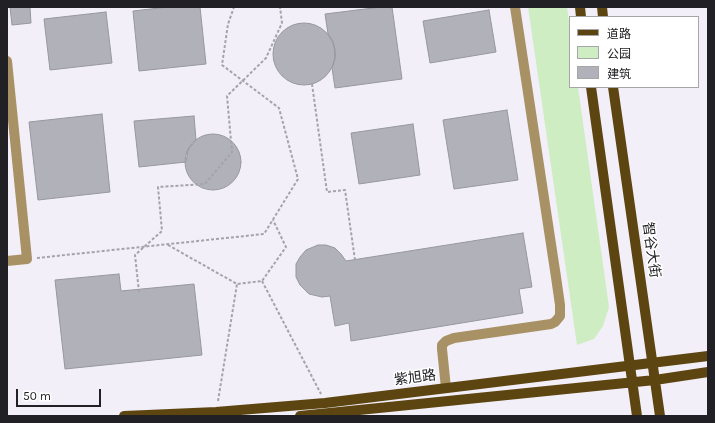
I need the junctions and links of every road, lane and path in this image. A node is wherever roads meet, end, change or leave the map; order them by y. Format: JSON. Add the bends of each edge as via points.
{"nodes":[{"id":1,"x":234,"y":7,"type":"edge"},
{"id":2,"x":280,"y":7,"type":"edge"},
{"id":3,"x":515,"y":7,"type":"edge"},
{"id":4,"x":7,"y":61,"type":"edge"},
{"id":5,"x":312,"y":84,"type":"dead end"},
{"id":6,"x":591,"y":88,"type":"edge"},
{"id":7,"x":614,"y":88,"type":"edge"},
{"id":8,"x":273,"y":220,"type":"junction"},
{"id":9,"x":168,"y":244,"type":"junction"},
{"id":10,"x":27,"y":259,"type":"junction"},
{"id":11,"x":355,"y":260,"type":"dead end"},
{"id":12,"x":7,"y":261,"type":"edge"},
{"id":13,"x":262,"y":282,"type":"junction"},
{"id":14,"x":237,"y":284,"type":"junction"},
{"id":15,"x":139,"y":292,"type":"dead end"},
{"id":16,"x":708,"y":356,"type":"edge"},
{"id":17,"x":653,"y":363,"type":"junction"},
{"id":18,"x":630,"y":366,"type":"junction"},
{"id":19,"x":708,"y":372,"type":"edge"},
{"id":20,"x":655,"y":380,"type":"junction"},
{"id":21,"x":632,"y":382,"type":"junction"},
{"id":22,"x":446,"y":388,"type":"junction"},
{"id":23,"x":325,"y":403,"type":"junction"},
{"id":24,"x":216,"y":412,"type":"junction"},
{"id":25,"x":124,"y":416,"type":"edge"},
{"id":26,"x":300,"y":416,"type":"edge"},
{"id":27,"x":637,"y":416,"type":"edge"},
{"id":28,"x":660,"y":416,"type":"edge"}],
"edges":[{"from":1,"to":8,"type":"path","via":[[228,24],[222,65],[279,108],[298,179]]},
{"from":2,"to":15,"type":"path","bridge":true,"via":[[282,22],[266,58],[227,96],[232,152],[205,184],[158,187],[162,231],[135,255]]},
{"from":3,"to":22,"type":"lane","via":[[560,316],[551,324],[446,341],[442,345]]},
{"from":4,"to":10,"type":"lane"},
{"from":5,"to":11,"type":"path","via":[[327,192],[345,190]]},
{"from":6,"to":18,"type":"main road"},
{"from":7,"to":17,"type":"main road","name":"智谷大街"},
{"from":8,"to":9,"type":"path","via":[[264,234]]},
{"from":8,"to":13,"type":"path","via":[[286,247]]},
{"from":9,"to":10,"type":"path"},
{"from":9,"to":14,"type":"path"},
{"from":10,"to":12,"type":"lane"},
{"from":13,"to":14,"type":"path"},
{"from":13,"to":23,"type":"path"},
{"from":14,"to":24,"type":"path"},
{"from":16,"to":17,"type":"main road","name":"紫旭路"},
{"from":17,"to":18,"type":"main road","name":"紫旭路"},
{"from":17,"to":20,"type":"main road","name":"智谷大街"},
{"from":18,"to":21,"type":"main road"},
{"from":18,"to":22,"type":"main road","name":"紫旭路"},
{"from":19,"to":20,"type":"main road","name":"紫旭路"},
{"from":20,"to":21,"type":"main road","name":"紫旭路"},
{"from":20,"to":28,"type":"main road","name":"智谷大街"},
{"from":21,"to":26,"type":"main road","name":"紫旭路"},
{"from":21,"to":27,"type":"main road"},
{"from":22,"to":23,"type":"main road","name":"紫旭路"},
{"from":23,"to":24,"type":"main road","name":"紫旭路"},
{"from":24,"to":25,"type":"main road","name":"紫旭路"}]}
